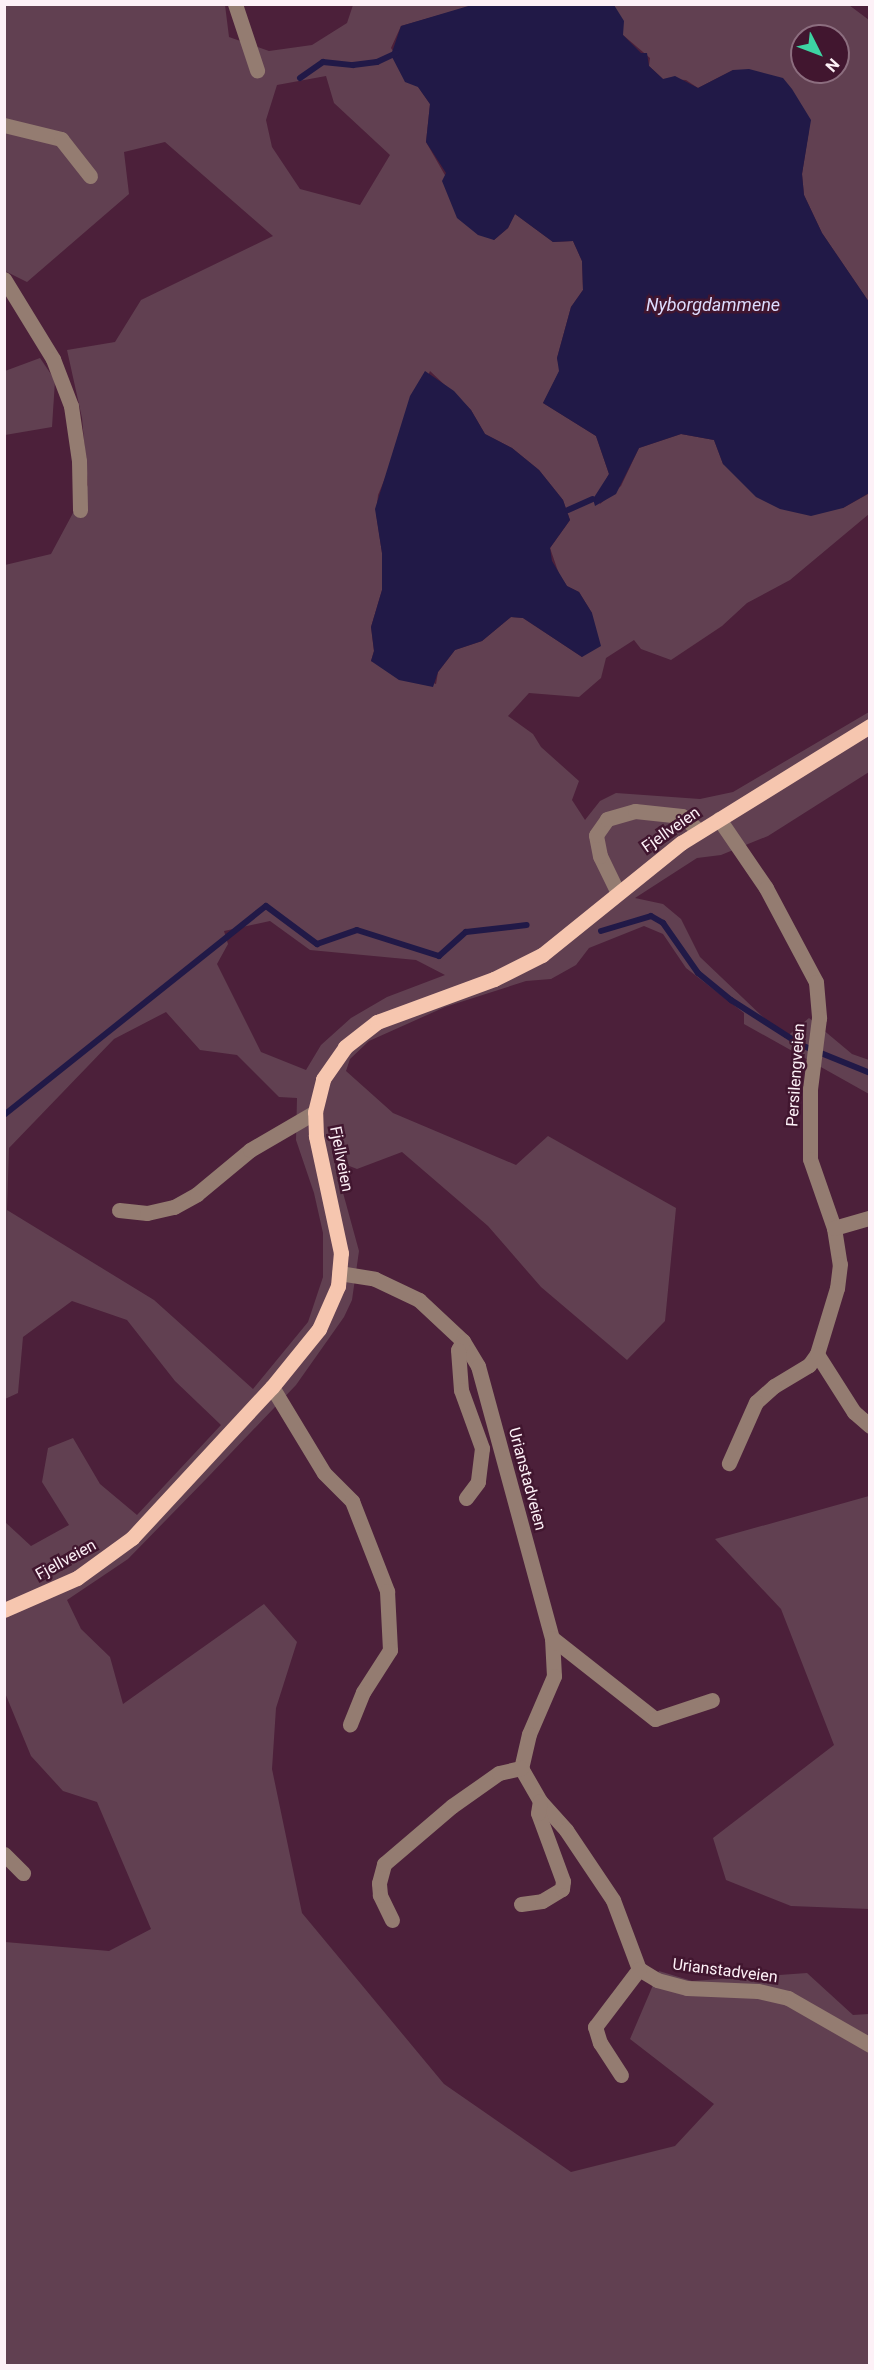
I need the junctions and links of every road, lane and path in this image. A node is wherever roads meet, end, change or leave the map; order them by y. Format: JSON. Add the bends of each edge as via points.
{"nodes":[{"id":1,"x":235,"y":4,"type":"edge"},
{"id":2,"x":257,"y":70,"type":"dead end"},
{"id":3,"x":4,"y":124,"type":"edge"},
{"id":4,"x":90,"y":176,"type":"dead end"},
{"id":5,"x":4,"y":279,"type":"edge"},
{"id":6,"x":80,"y":510,"type":"dead end"},
{"id":7,"x":870,"y":726,"type":"edge"},
{"id":8,"x":719,"y":819,"type":"junction"},
{"id":9,"x":699,"y":831,"type":"junction"},
{"id":10,"x":618,"y":893,"type":"junction"},
{"id":11,"x":315,"y":1112,"type":"junction"},
{"id":12,"x":119,"y":1210,"type":"dead end"},
{"id":13,"x":870,"y":1218,"type":"edge"},
{"id":14,"x":834,"y":1228,"type":"junction"},
{"id":15,"x":339,"y":1273,"type":"junction"},
{"id":16,"x":463,"y":1341,"type":"junction"},
{"id":17,"x":818,"y":1354,"type":"junction"},
{"id":18,"x":272,"y":1387,"type":"junction"},
{"id":19,"x":870,"y":1426,"type":"edge"},
{"id":20,"x":729,"y":1463,"type":"dead end"},
{"id":21,"x":465,"y":1498,"type":"dead end"},
{"id":22,"x":4,"y":1610,"type":"edge"},
{"id":23,"x":552,"y":1638,"type":"junction"},
{"id":24,"x":712,"y":1700,"type":"dead end"},
{"id":25,"x":350,"y":1725,"type":"dead end"},
{"id":26,"x":521,"y":1768,"type":"junction"},
{"id":27,"x":540,"y":1800,"type":"junction"},
{"id":28,"x":4,"y":1854,"type":"edge"},
{"id":29,"x":23,"y":1873,"type":"dead end"},
{"id":30,"x":521,"y":1904,"type":"dead end"},
{"id":31,"x":392,"y":1920,"type":"dead end"},
{"id":32,"x":639,"y":1969,"type":"junction"},
{"id":33,"x":870,"y":2045,"type":"edge"},
{"id":34,"x":621,"y":2075,"type":"dead end"}],
"edges":[{"from":1,"to":2,"type":"street"},
{"from":3,"to":4,"type":"street","via":[[61,139]]},
{"from":5,"to":6,"type":"street","via":[[53,359],[71,406],[79,460]]},
{"from":7,"to":8,"type":"main road","name":"Fjellveien"},
{"from":8,"to":9,"type":"main road","name":"Fjellveien"},
{"from":8,"to":14,"type":"street","name":"Persilengveien","via":[[766,888],[816,982],[819,1003],[810,1159]]},
{"from":9,"to":10,"type":"main road","name":"Fjellveien"},
{"from":9,"to":10,"type":"street","via":[[682,816],[635,810],[608,819],[596,835],[600,856]]},
{"from":10,"to":11,"type":"main road","name":"Fjellveien","via":[[560,943],[524,966],[409,1007],[361,1033],[328,1070]]},
{"from":11,"to":12,"type":"street","via":[[250,1150],[197,1194],[174,1207],[147,1213]]},
{"from":11,"to":15,"type":"main road","name":"Fjellveien","via":[[321,1164],[339,1238]]},
{"from":13,"to":14,"type":"street"},
{"from":14,"to":17,"type":"street","name":"Persilengveien","via":[[839,1245],[837,1288]]},
{"from":15,"to":16,"type":"street","name":"Urianstadveien","via":[[375,1279],[419,1300]]},
{"from":15,"to":18,"type":"main road","name":"Fjellveien","via":[[333,1301],[319,1329]]},
{"from":16,"to":21,"type":"street","via":[[458,1350],[461,1390],[482,1449],[478,1482]]},
{"from":16,"to":23,"type":"street","name":"Urianstadveien","via":[[477,1366]]},
{"from":17,"to":19,"type":"street","via":[[854,1412]]},
{"from":17,"to":20,"type":"street","via":[[809,1365],[756,1402]]},
{"from":18,"to":22,"type":"main road","name":"Fjellveien","via":[[157,1514],[108,1558],[77,1578]]},
{"from":18,"to":25,"type":"street","via":[[324,1473],[352,1501],[387,1592],[392,1645],[363,1692]]},
{"from":23,"to":24,"type":"street","via":[[655,1719]]},
{"from":23,"to":26,"type":"street","name":"Urianstadveien","via":[[554,1676],[529,1734]]},
{"from":26,"to":27,"type":"street"},
{"from":26,"to":31,"type":"street","via":[[499,1773],[452,1806],[384,1864],[380,1895]]},
{"from":27,"to":30,"type":"street","via":[[538,1813],[563,1881],[562,1889],[549,1899]]},
{"from":27,"to":32,"type":"street","via":[[566,1830],[613,1900]]},
{"from":28,"to":29,"type":"street"},
{"from":32,"to":33,"type":"street","name":"Urianstadveien","via":[[657,1980],[687,1988],[758,1991],[788,1998]]},
{"from":32,"to":34,"type":"street","via":[[595,2027],[600,2043]]}]}
